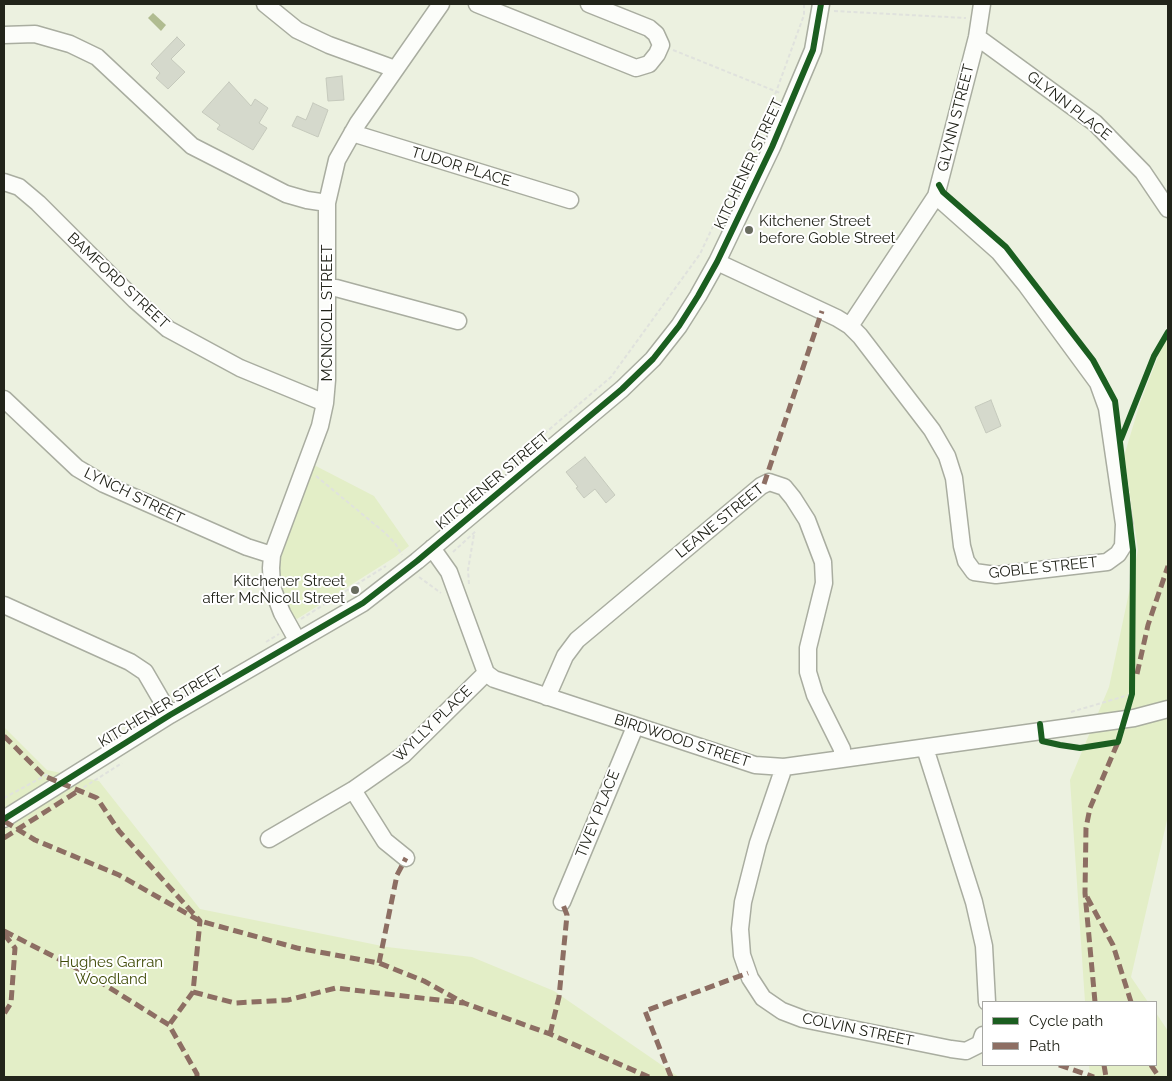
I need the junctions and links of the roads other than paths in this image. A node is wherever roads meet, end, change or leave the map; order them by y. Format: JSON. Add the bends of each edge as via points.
{"nodes":[{"id":1,"x":265,"y":4,"type":"edge"},
{"id":2,"x":441,"y":4,"type":"edge"},
{"id":3,"x":478,"y":4,"type":"edge"},
{"id":4,"x":589,"y":4,"type":"edge"},
{"id":5,"x":826,"y":7,"type":"edge"},
{"id":6,"x":978,"y":11,"type":"edge"},
{"id":7,"x":4,"y":36,"type":"edge"},
{"id":8,"x":977,"y":37,"type":"junction"},
{"id":9,"x":396,"y":69,"type":"junction"},
{"id":10,"x":352,"y":133,"type":"junction"},
{"id":11,"x":4,"y":182,"type":"edge"},
{"id":12,"x":936,"y":196,"type":"junction"},
{"id":13,"x":570,"y":200,"type":"dead end"},
{"id":14,"x":327,"y":203,"type":"junction"},
{"id":15,"x":1168,"y":209,"type":"edge"},
{"id":16,"x":717,"y":262,"type":"junction"},
{"id":17,"x":327,"y":289,"type":"junction"},
{"id":18,"x":458,"y":321,"type":"dead end"},
{"id":19,"x":850,"y":326,"type":"junction"},
{"id":20,"x":325,"y":403,"type":"junction"},
{"id":21,"x":7,"y":410,"type":"edge"},
{"id":22,"x":272,"y":555,"type":"junction"},
{"id":23,"x":437,"y":555,"type":"junction"},
{"id":24,"x":4,"y":605,"type":"edge"},
{"id":25,"x":298,"y":640,"type":"junction"},
{"id":26,"x":486,"y":673,"type":"junction"},
{"id":27,"x":547,"y":697,"type":"junction"},
{"id":28,"x":1168,"y":709,"type":"edge"},
{"id":29,"x":170,"y":715,"type":"junction"},
{"id":30,"x":635,"y":727,"type":"junction"},
{"id":31,"x":925,"y":748,"type":"junction"},
{"id":32,"x":842,"y":759,"type":"junction"},
{"id":33,"x":784,"y":767,"type":"junction"},
{"id":34,"x":353,"y":790,"type":"junction"},
{"id":35,"x":4,"y":819,"type":"edge"},
{"id":36,"x":268,"y":838,"type":"dead end"},
{"id":37,"x":406,"y":858,"type":"dead end"},
{"id":38,"x":562,"y":902,"type":"dead end"},
{"id":39,"x":987,"y":1001,"type":"edge"},
{"id":40,"x":982,"y":1038,"type":"edge"}],
"edges":[{"from":1,"to":9,"type":"street","via":[[297,30],[328,45]]},
{"from":2,"to":9,"type":"street","name":"MCNICOLL STREET"},
{"from":3,"to":4,"type":"street","via":[[636,68],[649,64],[661,45],[656,34],[649,28]]},
{"from":5,"to":16,"type":"street","name":"KITCHENER STREET","via":[[794,99]]},
{"from":6,"to":8,"type":"street","name":"GLYNN STREET"},
{"from":7,"to":14,"type":"street","via":[[35,34],[70,44],[97,57],[192,146],[286,194]]},
{"from":8,"to":12,"type":"street","name":"GLYNN STREET"},
{"from":8,"to":15,"type":"street","name":"GLYNN PLACE","via":[[1095,123],[1142,172]]},
{"from":9,"to":10,"type":"street","name":"MCNICOLL STREET"},
{"from":10,"to":13,"type":"street","name":"TUDOR PLACE"},
{"from":10,"to":14,"type":"street","name":"MCNICOLL STREET","via":[[337,160]]},
{"from":11,"to":20,"type":"street","name":"BAMFORD STREET","via":[[19,187],[38,203],[168,329],[240,368]]},
{"from":12,"to":19,"type":"street","name":"GLYNN STREET"},
{"from":12,"to":19,"type":"street","name":"GOBLE STREET","via":[[998,252],[1098,384],[1107,408],[1124,524],[1124,541],[1118,554],[1107,562],[996,574],[974,572],[966,561],[962,546],[954,478],[947,456],[932,430]]},
{"from":14,"to":17,"type":"street","name":"MCNICOLL STREET"},
{"from":16,"to":19,"type":"street","name":"GOBLE STREET"},
{"from":16,"to":23,"type":"street","name":"KITCHENER STREET","via":[[679,326],[647,365]]},
{"from":17,"to":18,"type":"street","via":[[336,288]]},
{"from":17,"to":20,"type":"street","name":"MCNICOLL STREET"},
{"from":20,"to":22,"type":"street","name":"MCNICOLL STREET","via":[[306,470]]},
{"from":21,"to":22,"type":"street","name":"LYNCH STREET","via":[[77,468],[104,484]]},
{"from":22,"to":25,"type":"street","name":"MCNICOLL STREET","via":[[272,587]]},
{"from":23,"to":25,"type":"street","name":"KITCHENER STREET","via":[[363,604]]},
{"from":23,"to":26,"type":"street","via":[[449,572]]},
{"from":24,"to":29,"type":"street","via":[[130,662],[144,672]]},
{"from":25,"to":29,"type":"street","name":"KITCHENER STREET"},
{"from":26,"to":27,"type":"street","name":"BIRDWOOD STREET","via":[[494,679]]},
{"from":26,"to":34,"type":"street","name":"WYLLY PLACE","via":[[403,755]]},
{"from":27,"to":30,"type":"street","name":"BIRDWOOD STREET"},
{"from":27,"to":32,"type":"street","name":"LEANE STREET","via":[[565,656],[577,640],[769,482],[784,487],[793,498],[807,520],[823,562],[824,583],[808,648],[808,672],[815,695],[842,749]]},
{"from":28,"to":31,"type":"street","name":"BIRDWOOD STREET","via":[[1132,711],[1113,721]]},
{"from":29,"to":35,"type":"street","name":"KITCHENER STREET"},
{"from":30,"to":33,"type":"street","name":"BIRDWOOD STREET","via":[[755,765]]},
{"from":30,"to":38,"type":"street","name":"TIVEY PLACE"},
{"from":31,"to":32,"type":"street","name":"BIRDWOOD STREET"},
{"from":31,"to":39,"type":"street","via":[[974,902],[984,946]]},
{"from":32,"to":33,"type":"street","name":"BIRDWOOD STREET"},
{"from":33,"to":40,"type":"street","name":"COLVIN STREET","via":[[758,843],[743,902],[740,929],[742,955],[750,978],[763,998],[782,1011],[803,1019],[951,1049],[966,1051],[980,1044]]},
{"from":34,"to":36,"type":"street","name":"WYLLY PLACE"},
{"from":34,"to":37,"type":"street","via":[[385,841]]}]}
